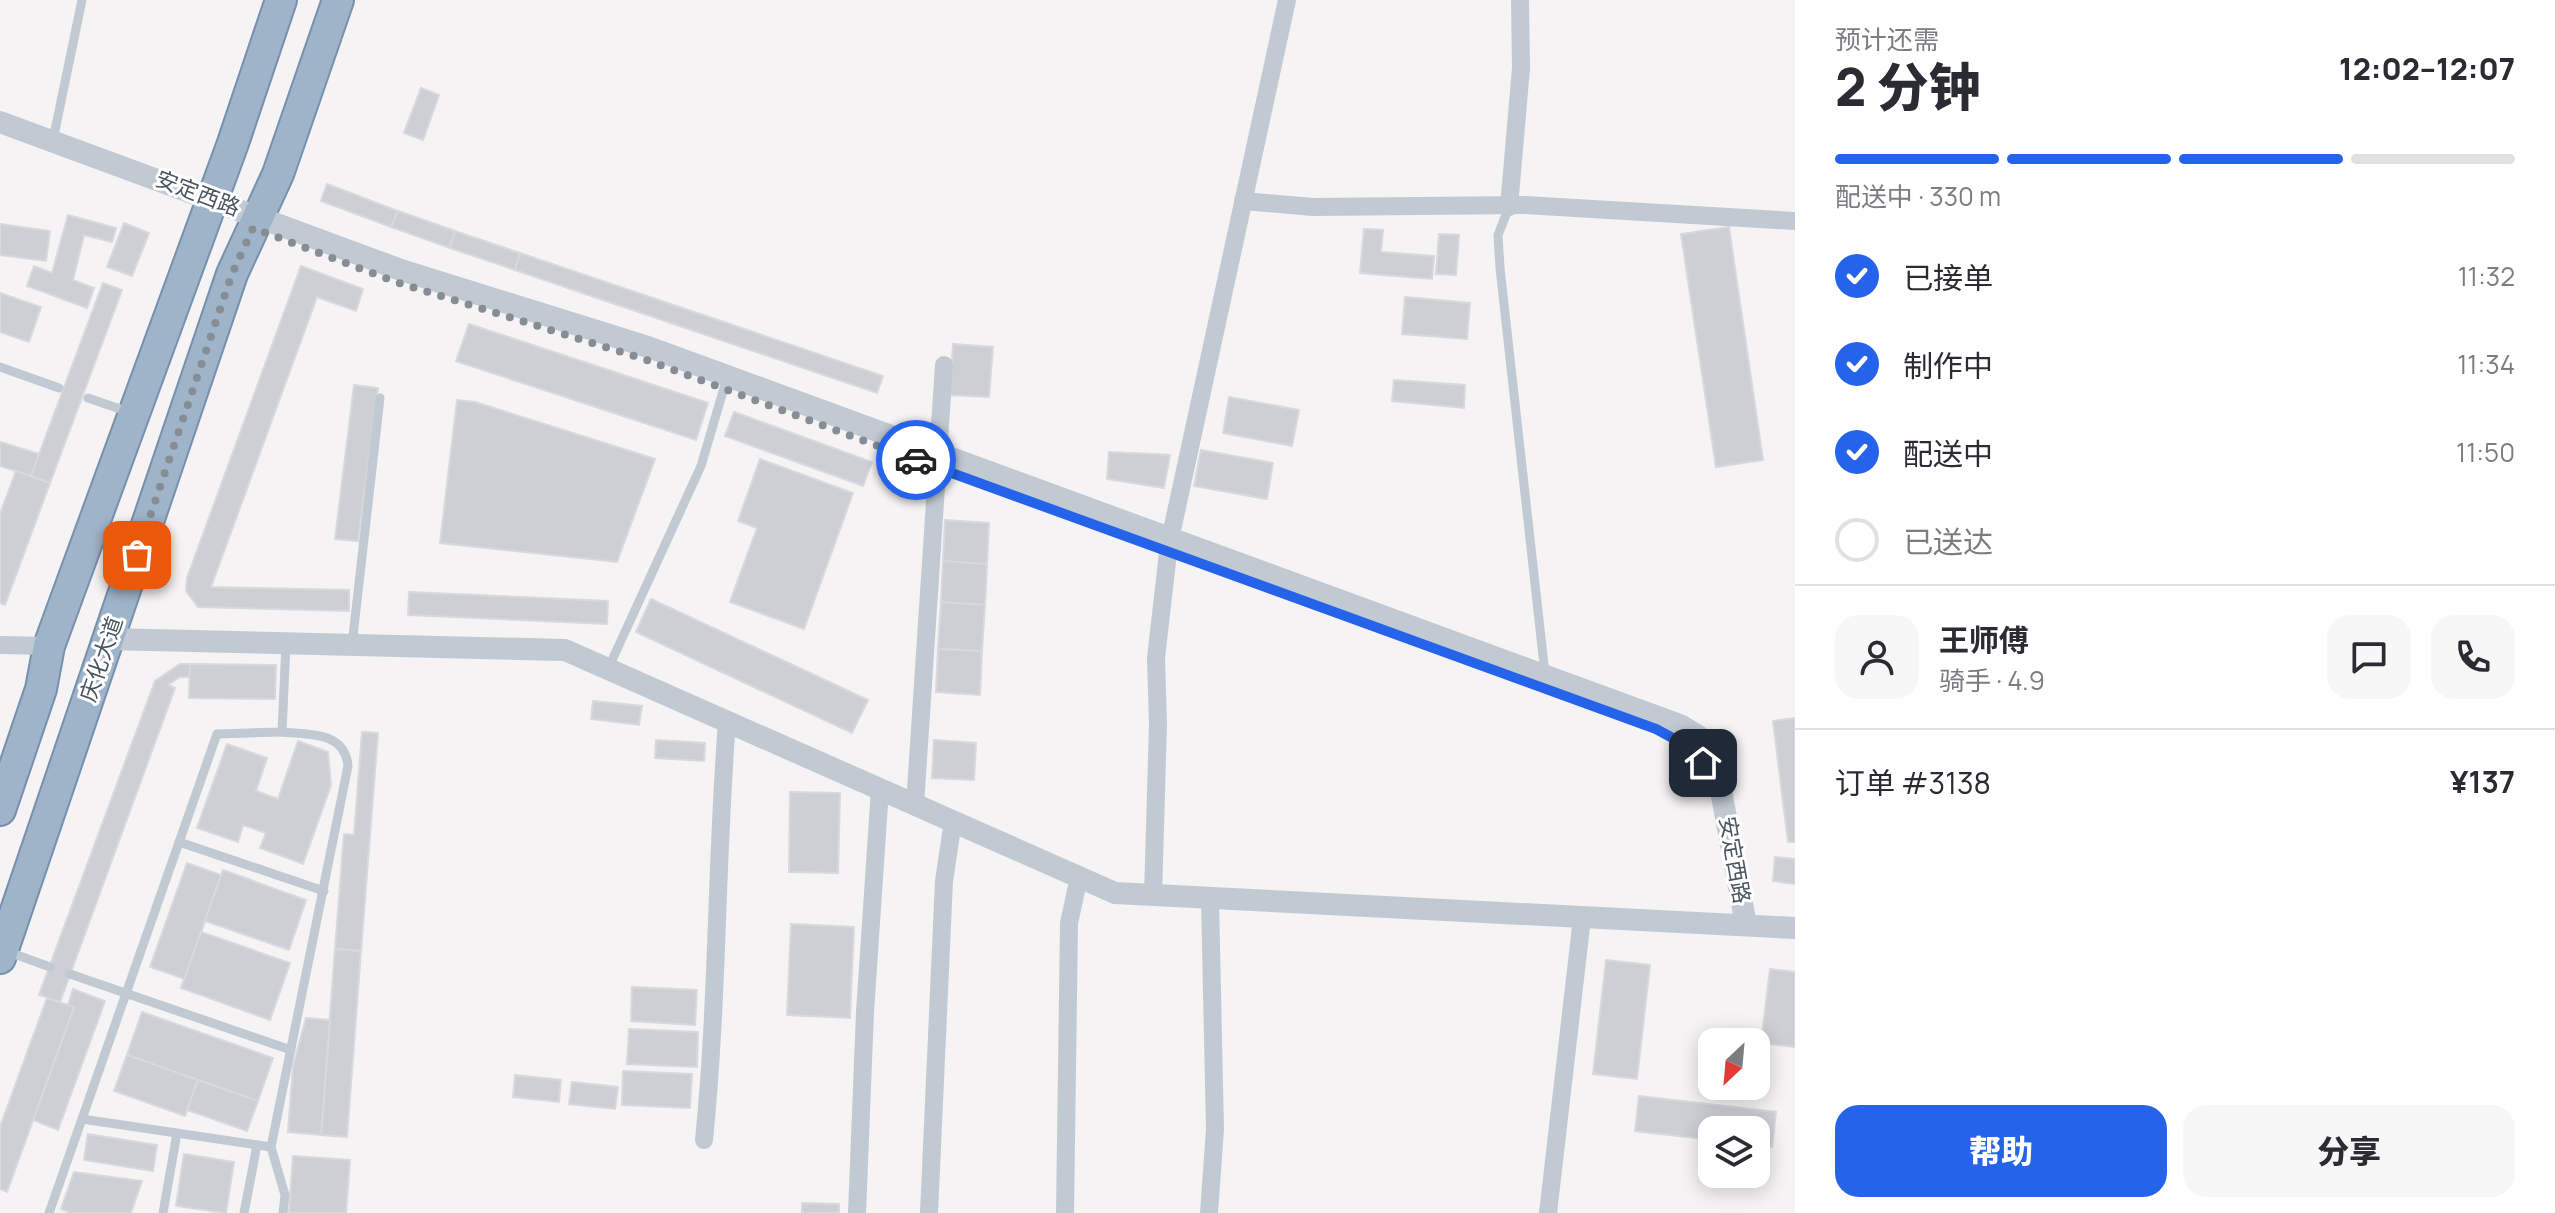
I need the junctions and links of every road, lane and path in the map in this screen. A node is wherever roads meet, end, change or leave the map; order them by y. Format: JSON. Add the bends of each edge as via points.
{"nodes":[{"id":1,"x":82,"y":0,"type":"edge"},
{"id":2,"x":281,"y":0,"type":"edge"},
{"id":3,"x":338,"y":0,"type":"edge"},
{"id":4,"x":1287,"y":0,"type":"edge"},
{"id":5,"x":1520,"y":0,"type":"edge"},
{"id":6,"x":0,"y":122,"type":"edge"},
{"id":7,"x":0,"y":136,"type":"edge"},
{"id":8,"x":53,"y":140,"type":"junction"},
{"id":9,"x":1243,"y":201,"type":"junction"},
{"id":10,"x":209,"y":204,"type":"junction"},
{"id":11,"x":1509,"y":207,"type":"junction"},
{"id":12,"x":1795,"y":221,"type":"edge"},
{"id":13,"x":256,"y":222,"type":"junction"},
{"id":14,"x":944,"y":365,"type":"dead end"},
{"id":15,"x":0,"y":367,"type":"edge"},
{"id":16,"x":59,"y":388,"type":"dead end"},
{"id":17,"x":724,"y":388,"type":"junction"},
{"id":18,"x":88,"y":398,"type":"dead end"},
{"id":19,"x":380,"y":398,"type":"dead end"},
{"id":20,"x":133,"y":414,"type":"junction"},
{"id":21,"x":936,"y":461,"type":"junction"},
{"id":22,"x":1169,"y":545,"type":"junction"},
{"id":23,"x":108,"y":639,"type":"junction"},
{"id":24,"x":286,"y":644,"type":"junction"},
{"id":25,"x":0,"y":645,"type":"edge"},
{"id":26,"x":352,"y":645,"type":"junction"},
{"id":27,"x":49,"y":646,"type":"junction"},
{"id":28,"x":608,"y":669,"type":"junction"},
{"id":29,"x":1545,"y":674,"type":"junction"},
{"id":30,"x":727,"y":722,"type":"junction"},
{"id":31,"x":282,"y":732,"type":"junction"},
{"id":32,"x":880,"y":789,"type":"junction"},
{"id":33,"x":915,"y":805,"type":"junction"},
{"id":34,"x":0,"y":810,"type":"edge"},
{"id":35,"x":953,"y":821,"type":"junction"},
{"id":36,"x":179,"y":842,"type":"junction"},
{"id":37,"x":1079,"y":877,"type":"junction"},
{"id":38,"x":324,"y":891,"type":"junction"},
{"id":39,"x":1153,"y":896,"type":"junction"},
{"id":40,"x":1210,"y":900,"type":"junction"},
{"id":41,"x":1582,"y":918,"type":"junction"},
{"id":42,"x":1739,"y":925,"type":"junction"},
{"id":43,"x":1795,"y":928,"type":"edge"},
{"id":44,"x":1,"y":954,"type":"edge"},
{"id":45,"x":50,"y":967,"type":"dead end"},
{"id":46,"x":70,"y":974,"type":"dead end"},
{"id":47,"x":127,"y":993,"type":"junction"},
{"id":48,"x":291,"y":1050,"type":"junction"},
{"id":49,"x":82,"y":1119,"type":"junction"},
{"id":50,"x":177,"y":1133,"type":"junction"},
{"id":51,"x":704,"y":1140,"type":"dead end"},
{"id":52,"x":257,"y":1145,"type":"junction"},
{"id":53,"x":271,"y":1147,"type":"junction"},
{"id":54,"x":49,"y":1213,"type":"edge"},
{"id":55,"x":163,"y":1213,"type":"edge"},
{"id":56,"x":244,"y":1213,"type":"edge"},
{"id":57,"x":283,"y":1213,"type":"edge"},
{"id":58,"x":857,"y":1213,"type":"edge"},
{"id":59,"x":929,"y":1213,"type":"edge"},
{"id":60,"x":1065,"y":1213,"type":"edge"},
{"id":61,"x":1209,"y":1213,"type":"edge"},
{"id":62,"x":1548,"y":1213,"type":"edge"}],
"edges":[{"from":1,"to":8,"type":"lane"},
{"from":2,"to":10,"type":"highway"},
{"from":3,"to":13,"type":"highway","name":"庆化大道","via":[[278,174]]},
{"from":4,"to":9,"type":"street"},
{"from":5,"to":11,"type":"street","via":[[1521,68]]},
{"from":6,"to":8,"type":"street","name":"安定西路"},
{"from":7,"to":10,"type":"street","name":"安定西路"},
{"from":8,"to":10,"type":"street","name":"安定西路"},
{"from":9,"to":11,"type":"street","via":[[1313,207]]},
{"from":9,"to":22,"type":"street"},
{"from":10,"to":13,"type":"street","name":"安定西路"},
{"from":10,"to":20,"type":"highway"},
{"from":11,"to":12,"type":"street"},
{"from":11,"to":29,"type":"lane","via":[[1498,235],[1500,268]]},
{"from":13,"to":17,"type":"street","name":"安定西路","via":[[396,282]]},
{"from":13,"to":21,"type":"street","name":"安定西路","via":[[648,347]]},
{"from":13,"to":23,"type":"highway","name":"庆化大道","via":[[232,274]]},
{"from":14,"to":21,"type":"street"},
{"from":15,"to":16,"type":"lane"},
{"from":17,"to":21,"type":"street","name":"安定西路"},
{"from":17,"to":28,"type":"lane","via":[[701,466]]},
{"from":18,"to":20,"type":"lane"},
{"from":19,"to":26,"type":"lane"},
{"from":20,"to":27,"type":"highway"},
{"from":21,"to":22,"type":"street","name":"安定西路"},
{"from":21,"to":33,"type":"street"},
{"from":22,"to":29,"type":"street","name":"安定西路"},
{"from":22,"to":39,"type":"street","via":[[1156,658]]},
{"from":22,"to":42,"type":"street","name":"安定西路","via":[[1680,740],[1693,749],[1708,779]]},
{"from":23,"to":24,"type":"street"},
{"from":23,"to":44,"type":"highway","name":"庆化大道"},
{"from":24,"to":26,"type":"street"},
{"from":24,"to":31,"type":"lane"},
{"from":25,"to":27,"type":"street"},
{"from":26,"to":28,"type":"street","via":[[565,650]]},
{"from":27,"to":34,"type":"highway","via":[[41,689]]},
{"from":28,"to":30,"type":"street"},
{"from":29,"to":42,"type":"street","name":"安定西路","via":[[1680,725],[1709,749],[1721,778]]},
{"from":30,"to":32,"type":"street"},
{"from":30,"to":51,"type":"street","via":[[717,851],[713,1053]]},
{"from":31,"to":36,"type":"lane","via":[[217,734]]},
{"from":31,"to":38,"type":"lane","via":[[328,737],[347,757]]},
{"from":32,"to":33,"type":"street"},
{"from":32,"to":58,"type":"street"},
{"from":33,"to":35,"type":"street"},
{"from":35,"to":37,"type":"street"},
{"from":35,"to":59,"type":"street","via":[[944,881]]},
{"from":36,"to":38,"type":"lane"},
{"from":36,"to":47,"type":"lane"},
{"from":37,"to":39,"type":"street","via":[[1115,893]]},
{"from":37,"to":60,"type":"street","via":[[1069,923]]},
{"from":38,"to":48,"type":"lane"},
{"from":39,"to":40,"type":"street"},
{"from":40,"to":41,"type":"street"},
{"from":40,"to":61,"type":"street","via":[[1215,1129]]},
{"from":41,"to":42,"type":"street"},
{"from":41,"to":62,"type":"street"},
{"from":42,"to":43,"type":"street"},
{"from":44,"to":45,"type":"lane"},
{"from":46,"to":47,"type":"lane"},
{"from":47,"to":48,"type":"lane"},
{"from":47,"to":49,"type":"lane"},
{"from":48,"to":53,"type":"lane"},
{"from":49,"to":50,"type":"lane"},
{"from":49,"to":54,"type":"lane"},
{"from":50,"to":52,"type":"lane"},
{"from":50,"to":55,"type":"lane"},
{"from":52,"to":53,"type":"lane"},
{"from":52,"to":56,"type":"lane"},
{"from":53,"to":57,"type":"lane","via":[[285,1195]]}]}
